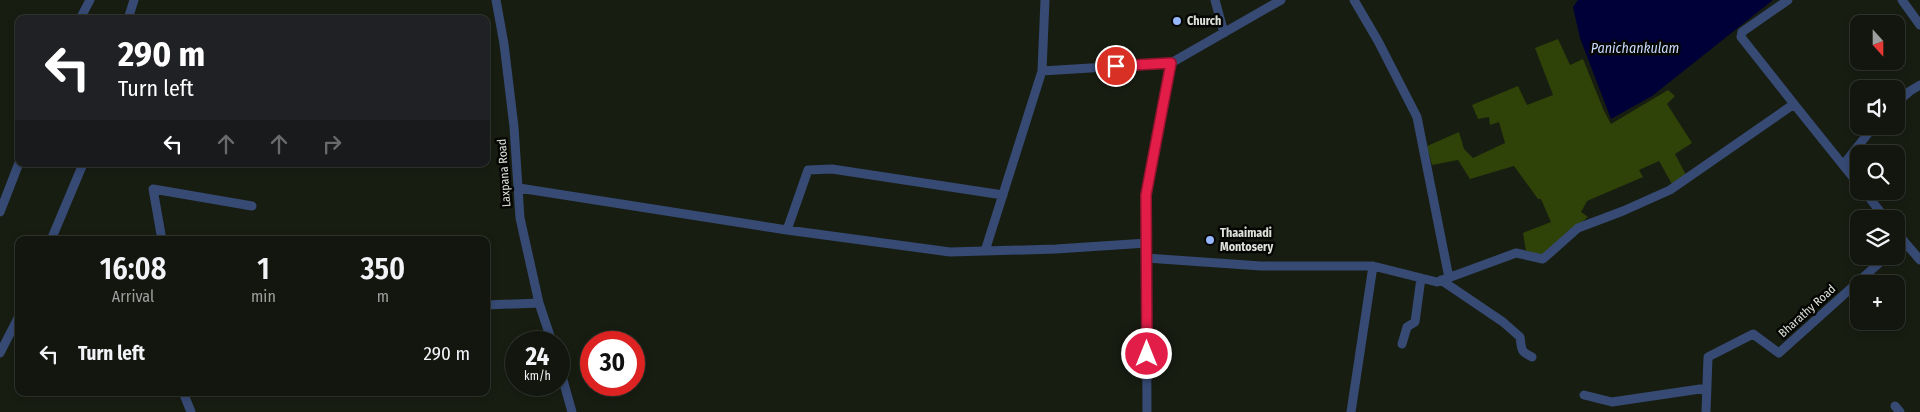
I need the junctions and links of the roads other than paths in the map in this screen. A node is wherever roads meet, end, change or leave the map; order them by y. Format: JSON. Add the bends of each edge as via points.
{"nodes":[{"id":1,"x":90,"y":0,"type":"edge"},
{"id":2,"x":134,"y":0,"type":"edge"},
{"id":3,"x":496,"y":0,"type":"edge"},
{"id":4,"x":1045,"y":0,"type":"edge"},
{"id":5,"x":1215,"y":0,"type":"edge"},
{"id":6,"x":1281,"y":0,"type":"edge"},
{"id":7,"x":1354,"y":0,"type":"edge"},
{"id":8,"x":1788,"y":0,"type":"edge"},
{"id":9,"x":1902,"y":0,"type":"edge"},
{"id":10,"x":82,"y":15,"type":"edge"},
{"id":11,"x":129,"y":15,"type":"edge"},
{"id":12,"x":1920,"y":24,"type":"edge"},
{"id":13,"x":1224,"y":33,"type":"junction"},
{"id":14,"x":1171,"y":63,"type":"junction"},
{"id":15,"x":1042,"y":71,"type":"junction"},
{"id":16,"x":1920,"y":85,"type":"edge"},
{"id":17,"x":1905,"y":95,"type":"edge"},
{"id":18,"x":1794,"y":104,"type":"junction"},
{"id":19,"x":1867,"y":135,"type":"edge"},
{"id":20,"x":1843,"y":165,"type":"junction"},
{"id":21,"x":17,"y":167,"type":"edge"},
{"id":22,"x":82,"y":167,"type":"edge"},
{"id":23,"x":1850,"y":174,"type":"edge"},
{"id":24,"x":518,"y":188,"type":"junction"},
{"id":25,"x":1002,"y":195,"type":"junction"},
{"id":26,"x":1871,"y":200,"type":"edge"},
{"id":27,"x":252,"y":206,"type":"dead end"},
{"id":28,"x":1879,"y":210,"type":"edge"},
{"id":29,"x":0,"y":212,"type":"edge"},
{"id":30,"x":787,"y":230,"type":"junction"},
{"id":31,"x":53,"y":236,"type":"edge"},
{"id":32,"x":161,"y":236,"type":"edge"},
{"id":33,"x":1146,"y":242,"type":"junction"},
{"id":34,"x":1905,"y":242,"type":"edge"},
{"id":35,"x":986,"y":251,"type":"junction"},
{"id":36,"x":1146,"y":258,"type":"junction"},
{"id":37,"x":1920,"y":260,"type":"edge"},
{"id":38,"x":1877,"y":265,"type":"edge"},
{"id":39,"x":1373,"y":266,"type":"junction"},
{"id":40,"x":1421,"y":278,"type":"junction"},
{"id":41,"x":1445,"y":279,"type":"junction"},
{"id":42,"x":539,"y":303,"type":"junction"},
{"id":43,"x":490,"y":305,"type":"edge"},
{"id":44,"x":15,"y":324,"type":"edge"},
{"id":45,"x":548,"y":331,"type":"edge"},
{"id":46,"x":1402,"y":344,"type":"dead end"},
{"id":47,"x":0,"y":353,"type":"edge"},
{"id":48,"x":1532,"y":357,"type":"dead end"},
{"id":49,"x":1707,"y":388,"type":"junction"},
{"id":50,"x":1584,"y":395,"type":"dead end"},
{"id":51,"x":184,"y":396,"type":"edge"},
{"id":52,"x":567,"y":396,"type":"edge"},
{"id":53,"x":1612,"y":402,"type":"junction"},
{"id":54,"x":190,"y":412,"type":"edge"},
{"id":55,"x":572,"y":412,"type":"edge"},
{"id":56,"x":1147,"y":412,"type":"edge"},
{"id":57,"x":1351,"y":412,"type":"edge"},
{"id":58,"x":1610,"y":412,"type":"edge"},
{"id":59,"x":1706,"y":412,"type":"edge"}],
"edges":[{"from":1,"to":10,"type":"street"},
{"from":2,"to":11,"type":"street"},
{"from":3,"to":24,"type":"street","name":"Laxpana Road","via":[[511,100]]},
{"from":4,"to":15,"type":"street"},
{"from":5,"to":13,"type":"street"},
{"from":6,"to":13,"type":"street"},
{"from":7,"to":41,"type":"street","via":[[1417,117]]},
{"from":8,"to":18,"type":"street","via":[[1742,32],[1741,37]]},
{"from":9,"to":12,"type":"street"},
{"from":13,"to":14,"type":"street"},
{"from":14,"to":15,"type":"street"},
{"from":14,"to":33,"type":"street","via":[[1146,195]]},
{"from":15,"to":25,"type":"street"},
{"from":16,"to":17,"type":"street"},
{"from":18,"to":20,"type":"street"},
{"from":18,"to":41,"type":"street","via":[[1670,190],[1578,228],[1543,258],[1516,253]]},
{"from":19,"to":20,"type":"street"},
{"from":20,"to":23,"type":"street"},
{"from":21,"to":29,"type":"street"},
{"from":22,"to":31,"type":"street"},
{"from":24,"to":30,"type":"street"},
{"from":24,"to":42,"type":"street","name":"Laxpana Road","via":[[520,218]]},
{"from":25,"to":30,"type":"street","via":[[832,169],[808,170]]},
{"from":25,"to":35,"type":"street"},
{"from":26,"to":28,"type":"street"},
{"from":27,"to":32,"type":"street","via":[[153,189]]},
{"from":30,"to":35,"type":"street","via":[[950,252]]},
{"from":33,"to":35,"type":"street"},
{"from":33,"to":36,"type":"street"},
{"from":34,"to":37,"type":"street"},
{"from":36,"to":39,"type":"street","via":[[1261,266]]},
{"from":36,"to":56,"type":"street"},
{"from":38,"to":49,"type":"street","name":"Bharathy Road","via":[[1779,353],[1753,334],[1708,357]]},
{"from":39,"to":40,"type":"street"},
{"from":39,"to":57,"type":"street"},
{"from":40,"to":41,"type":"street","via":[[1437,282]]},
{"from":40,"to":46,"type":"street","via":[[1414,322],[1407,327]]},
{"from":41,"to":48,"type":"street","via":[[1520,337],[1524,353]]},
{"from":42,"to":43,"type":"street"},
{"from":42,"to":45,"type":"street","name":"Laxpana Road"},
{"from":44,"to":47,"type":"street"},
{"from":49,"to":53,"type":"street"},
{"from":49,"to":59,"type":"street","name":"Bharathy Road"},
{"from":50,"to":53,"type":"street"},
{"from":51,"to":54,"type":"street"},
{"from":52,"to":55,"type":"street"},
{"from":53,"to":58,"type":"street"}]}
